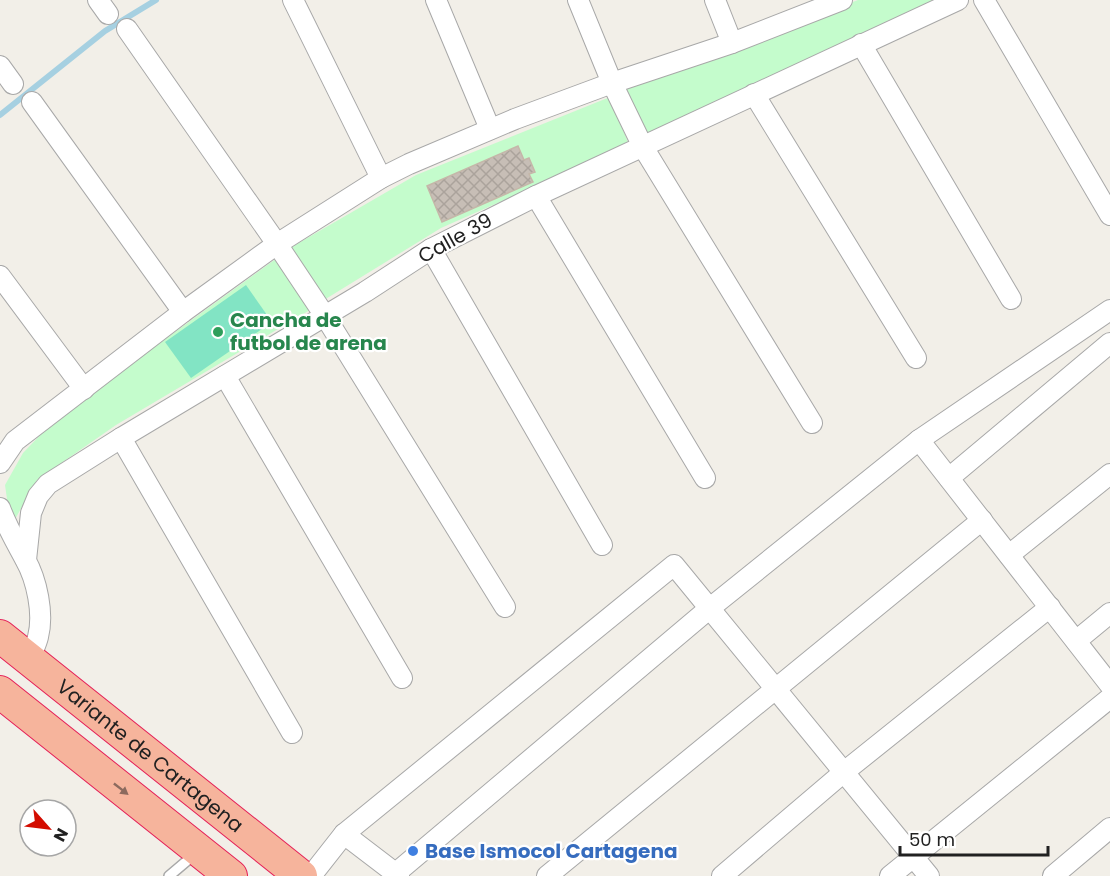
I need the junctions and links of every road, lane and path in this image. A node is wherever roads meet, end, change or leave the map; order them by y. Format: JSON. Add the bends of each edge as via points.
{"nodes":[{"id":1,"x":293,"y":0,"type":"edge"},
{"id":2,"x":436,"y":0,"type":"edge"},
{"id":3,"x":578,"y":0,"type":"edge"},
{"id":4,"x":715,"y":0,"type":"edge"},
{"id":5,"x":842,"y":0,"type":"edge"},
{"id":6,"x":958,"y":0,"type":"edge"},
{"id":7,"x":984,"y":0,"type":"edge"},
{"id":8,"x":127,"y":29,"type":"dead end"},
{"id":9,"x":732,"y":43,"type":"junction"},
{"id":10,"x":861,"y":44,"type":"junction"},
{"id":11,"x":0,"y":66,"type":"edge"},
{"id":12,"x":612,"y":83,"type":"junction"},
{"id":13,"x":13,"y":84,"type":"dead end"},
{"id":14,"x":754,"y":94,"type":"junction"},
{"id":15,"x":32,"y":102,"type":"dead end"},
{"id":16,"x":490,"y":129,"type":"junction"},
{"id":17,"x":643,"y":147,"type":"junction"},
{"id":18,"x":381,"y":178,"type":"junction"},
{"id":19,"x":536,"y":196,"type":"junction"},
{"id":20,"x":1110,"y":214,"type":"edge"},
{"id":21,"x":278,"y":244,"type":"junction"},
{"id":22,"x":431,"y":249,"type":"junction"},
{"id":23,"x":0,"y":276,"type":"edge"},
{"id":24,"x":1011,"y":299,"type":"dead end"},
{"id":25,"x":1110,"y":310,"type":"edge"},
{"id":26,"x":183,"y":312,"type":"junction"},
{"id":27,"x":325,"y":316,"type":"junction"},
{"id":28,"x":1110,"y":343,"type":"edge"},
{"id":29,"x":915,"y":358,"type":"dead end"},
{"id":30,"x":225,"y":375,"type":"junction"},
{"id":31,"x":84,"y":388,"type":"junction"},
{"id":32,"x":812,"y":423,"type":"dead end"},
{"id":33,"x":121,"y":438,"type":"junction"},
{"id":34,"x":919,"y":440,"type":"junction"},
{"id":35,"x":0,"y":463,"type":"edge"},
{"id":36,"x":1110,"y":474,"type":"edge"},
{"id":37,"x":705,"y":478,"type":"dead end"},
{"id":38,"x":949,"y":478,"type":"junction"},
{"id":39,"x":0,"y":508,"type":"edge"},
{"id":40,"x":982,"y":520,"type":"junction"},
{"id":41,"x":602,"y":545,"type":"dead end"},
{"id":42,"x":1009,"y":555,"type":"junction"},
{"id":43,"x":26,"y":560,"type":"junction"},
{"id":44,"x":505,"y":607,"type":"dead end"},
{"id":45,"x":1050,"y":607,"type":"junction"},
{"id":46,"x":710,"y":608,"type":"junction"},
{"id":47,"x":1110,"y":613,"type":"edge"},
{"id":48,"x":0,"y":636,"type":"edge"},
{"id":49,"x":1076,"y":640,"type":"junction"},
{"id":50,"x":30,"y":660,"type":"junction"},
{"id":51,"x":402,"y":678,"type":"dead end"},
{"id":52,"x":1110,"y":685,"type":"edge"},
{"id":53,"x":776,"y":689,"type":"junction"},
{"id":54,"x":0,"y":692,"type":"edge"},
{"id":55,"x":1110,"y":698,"type":"edge"},
{"id":56,"x":292,"y":733,"type":"dead end"},
{"id":57,"x":844,"y":772,"type":"junction"},
{"id":58,"x":1110,"y":828,"type":"edge"},
{"id":59,"x":344,"y":834,"type":"junction"},
{"id":60,"x":199,"y":851,"type":"junction"},
{"id":61,"x":914,"y":857,"type":"junction"},
{"id":62,"x":398,"y":875,"type":"edge"},
{"id":63,"x":169,"y":876,"type":"edge"},
{"id":64,"x":231,"y":876,"type":"edge"},
{"id":65,"x":301,"y":876,"type":"edge"},
{"id":66,"x":311,"y":876,"type":"edge"},
{"id":67,"x":548,"y":876,"type":"edge"},
{"id":68,"x":722,"y":876,"type":"edge"},
{"id":69,"x":890,"y":876,"type":"edge"},
{"id":70,"x":929,"y":876,"type":"edge"},
{"id":71,"x":1053,"y":876,"type":"edge"}],
"edges":[{"from":1,"to":18,"type":"street"},
{"from":2,"to":16,"type":"street"},
{"from":3,"to":12,"type":"street"},
{"from":4,"to":9,"type":"street"},
{"from":5,"to":9,"type":"street"},
{"from":6,"to":10,"type":"street","name":"Calle 39"},
{"from":7,"to":20,"type":"street"},
{"from":8,"to":21,"type":"street"},
{"from":9,"to":12,"type":"street"},
{"from":10,"to":14,"type":"street","name":"Calle 39"},
{"from":10,"to":24,"type":"street"},
{"from":11,"to":13,"type":"street"},
{"from":12,"to":16,"type":"street"},
{"from":12,"to":17,"type":"street"},
{"from":14,"to":17,"type":"street","name":"Calle 39"},
{"from":14,"to":29,"type":"street"},
{"from":15,"to":26,"type":"street"},
{"from":16,"to":18,"type":"street"},
{"from":17,"to":19,"type":"street","name":"Calle 39"},
{"from":17,"to":32,"type":"street"},
{"from":18,"to":21,"type":"street"},
{"from":19,"to":22,"type":"street","name":"Calle 39"},
{"from":19,"to":37,"type":"street"},
{"from":21,"to":26,"type":"street"},
{"from":21,"to":27,"type":"street"},
{"from":22,"to":27,"type":"street","name":"Calle 39"},
{"from":22,"to":41,"type":"street"},
{"from":23,"to":31,"type":"street"},
{"from":25,"to":34,"type":"street"},
{"from":26,"to":31,"type":"street"},
{"from":27,"to":30,"type":"street","name":"Calle 39"},
{"from":27,"to":44,"type":"street"},
{"from":28,"to":38,"type":"street"},
{"from":30,"to":33,"type":"street","name":"Calle 39"},
{"from":30,"to":51,"type":"street"},
{"from":31,"to":35,"type":"street","via":[[15,441]]},
{"from":33,"to":43,"type":"street","name":"Calle 39","via":[[48,484],[38,496],[31,513]]},
{"from":33,"to":56,"type":"street"},
{"from":34,"to":38,"type":"street"},
{"from":34,"to":46,"type":"street"},
{"from":36,"to":42,"type":"street"},
{"from":38,"to":40,"type":"street"},
{"from":39,"to":43,"type":"street","name":"Calle 39"},
{"from":40,"to":42,"type":"street"},
{"from":40,"to":53,"type":"street"},
{"from":42,"to":45,"type":"street"},
{"from":43,"to":50,"type":"street","name":"Calle 39","via":[[36,585],[39,612],[38,635]]},
{"from":45,"to":49,"type":"street"},
{"from":45,"to":57,"type":"street"},
{"from":46,"to":53,"type":"street"},
{"from":46,"to":59,"type":"street","via":[[674,564]]},
{"from":46,"to":62,"type":"street"},
{"from":47,"to":49,"type":"street"},
{"from":48,"to":50,"type":"highway","name":"Variante de Cartagena"},
{"from":49,"to":52,"type":"street"},
{"from":50,"to":65,"type":"highway","name":"Variante de Cartagena"},
{"from":53,"to":57,"type":"street"},
{"from":53,"to":67,"type":"street"},
{"from":54,"to":60,"type":"highway","one_way":true},
{"from":55,"to":61,"type":"street"},
{"from":57,"to":61,"type":"street"},
{"from":57,"to":68,"type":"street"},
{"from":58,"to":71,"type":"street"},
{"from":59,"to":62,"type":"street"},
{"from":59,"to":66,"type":"street"},
{"from":60,"to":63,"type":"lane"},
{"from":60,"to":64,"type":"highway"},
{"from":61,"to":69,"type":"street"},
{"from":61,"to":70,"type":"street"}]}
